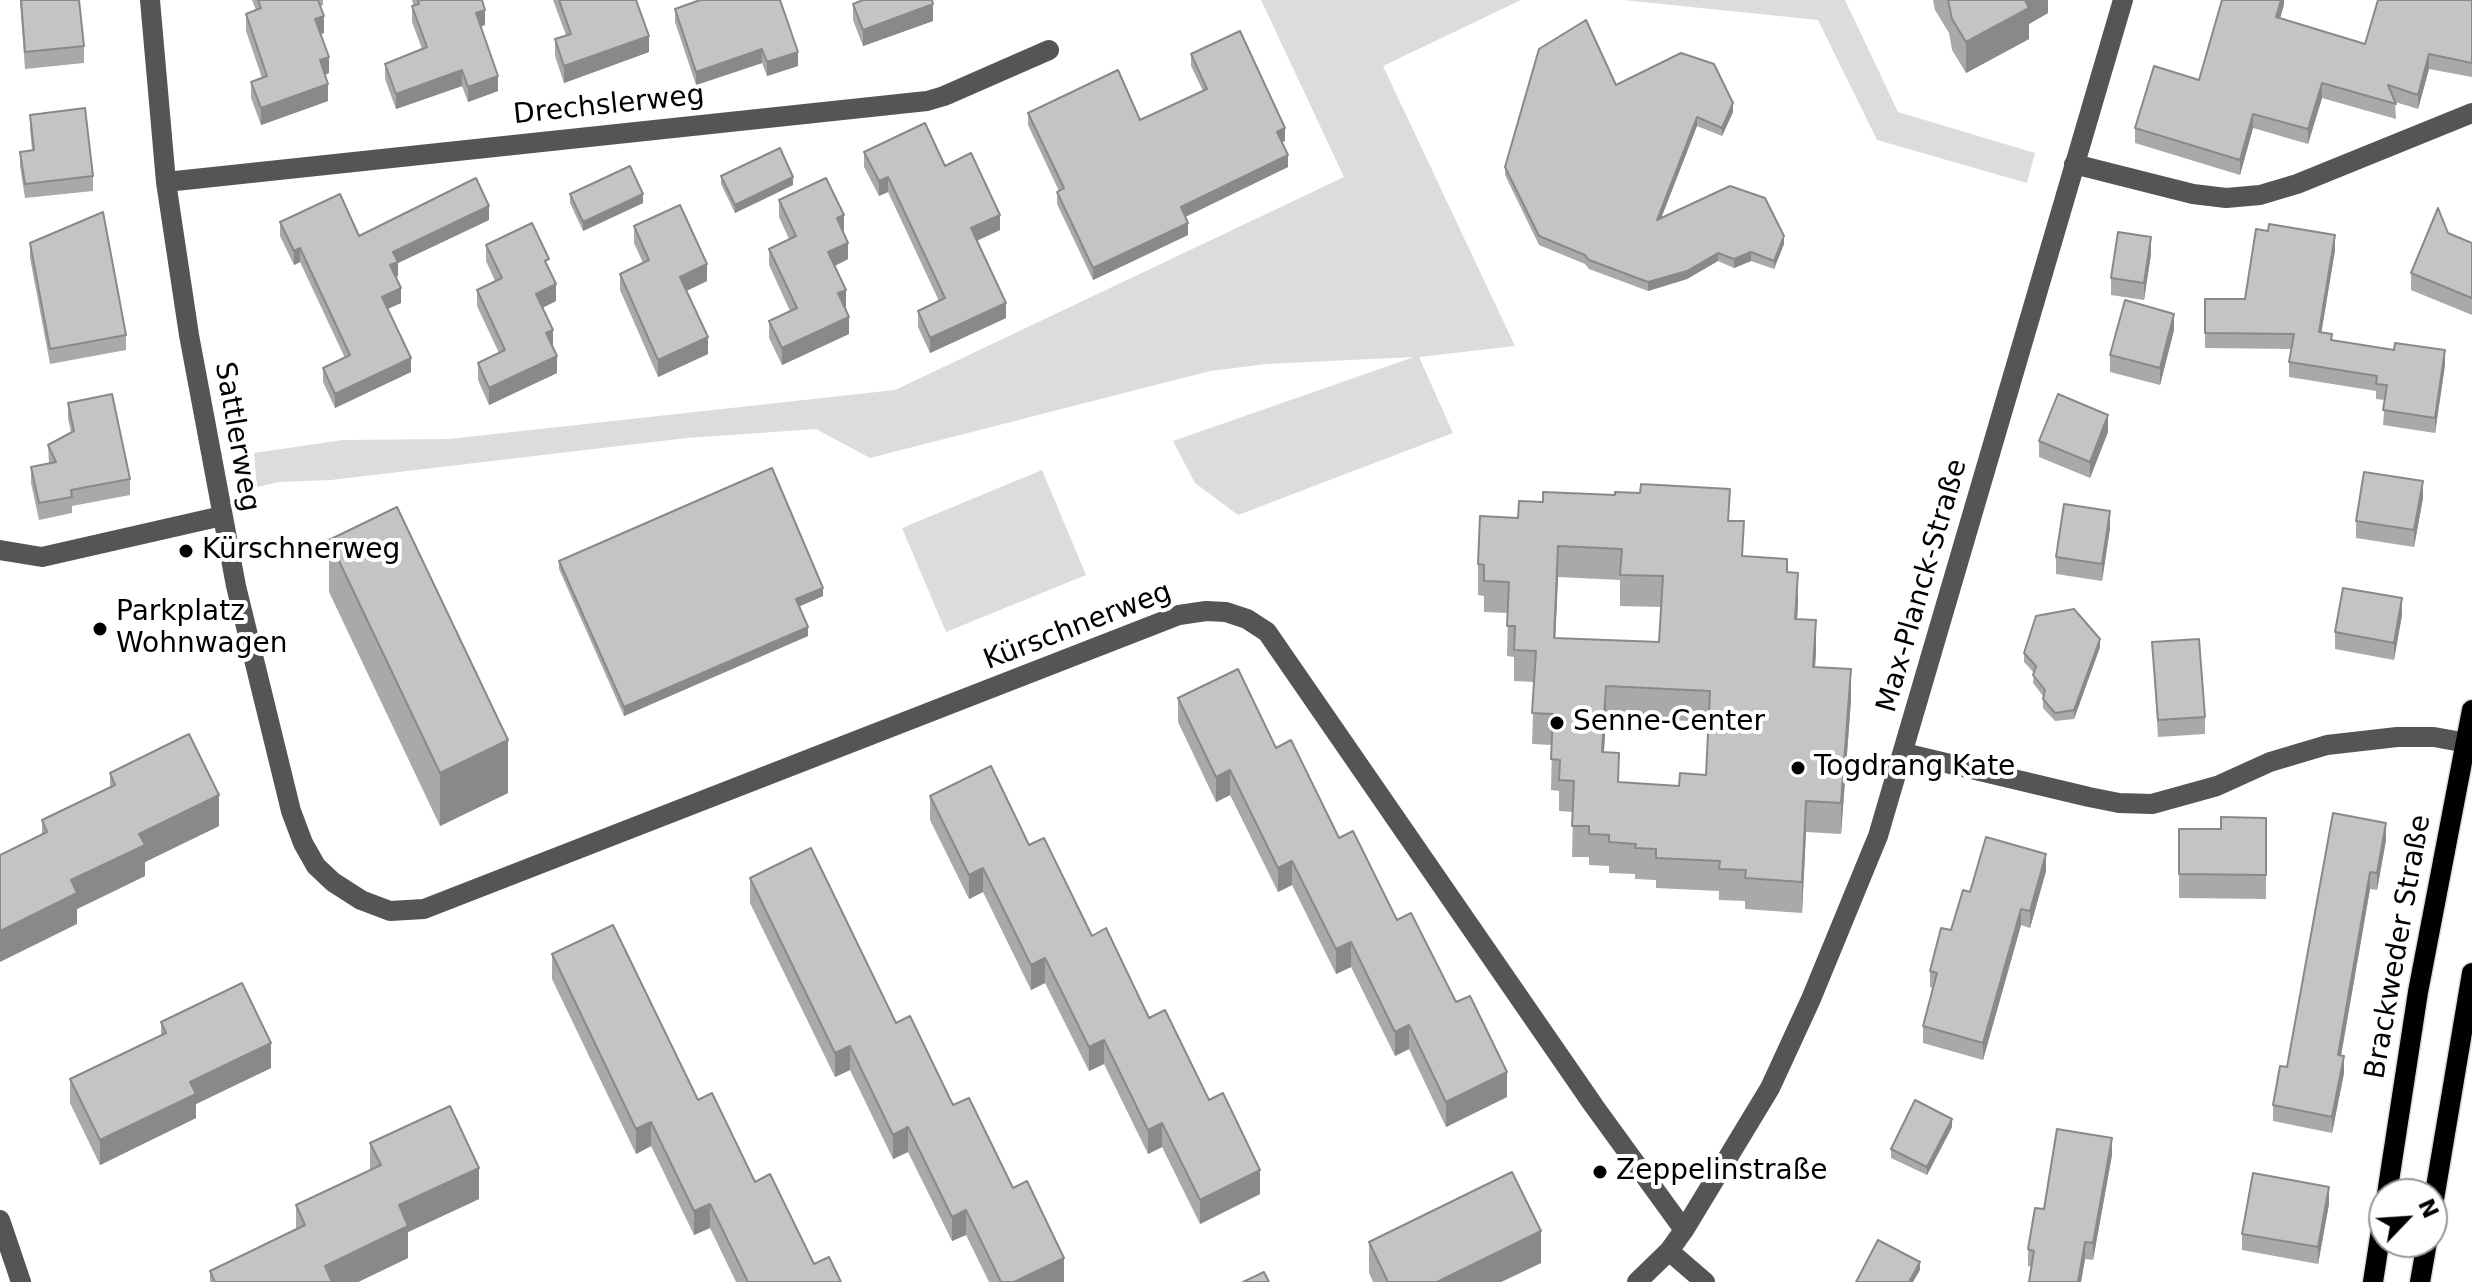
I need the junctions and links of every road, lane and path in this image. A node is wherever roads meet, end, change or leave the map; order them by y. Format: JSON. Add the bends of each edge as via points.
{"nodes":[{"id":1,"x":150,"y":0,"type":"edge"},
{"id":2,"x":2123,"y":0,"type":"edge"},
{"id":3,"x":1049,"y":50,"type":"dead end"},
{"id":4,"x":2472,"y":113,"type":"edge"},
{"id":5,"x":2074,"y":164,"type":"junction"},
{"id":6,"x":166,"y":182,"type":"junction"},
{"id":7,"x":222,"y":516,"type":"junction"},
{"id":8,"x":0,"y":550,"type":"edge"},
{"id":9,"x":2472,"y":710,"type":"edge"},
{"id":10,"x":2468,"y":743,"type":"edge"},
{"id":11,"x":1904,"y":753,"type":"junction"},
{"id":12,"x":361,"y":900,"type":"joint"},
{"id":13,"x":2472,"y":973,"type":"edge"},
{"id":14,"x":2389,"y":1178,"type":"edge"},
{"id":15,"x":2438,"y":1178,"type":"edge"},
{"id":16,"x":0,"y":1220,"type":"edge"},
{"id":17,"x":1684,"y":1230,"type":"junction"},
{"id":18,"x":1669,"y":1251,"type":"junction"},
{"id":19,"x":2377,"y":1258,"type":"edge"},
{"id":20,"x":2424,"y":1258,"type":"edge"},
{"id":21,"x":21,"y":1282,"type":"edge"},
{"id":22,"x":1637,"y":1282,"type":"edge"},
{"id":23,"x":1705,"y":1282,"type":"edge"},
{"id":24,"x":2373,"y":1282,"type":"edge"},
{"id":25,"x":2420,"y":1282,"type":"edge"}],
"edges":[{"from":1,"to":6,"type":"street","name":"Sattlerweg"},
{"from":2,"to":5,"type":"street","name":"Max-Planck-Straße"},
{"from":3,"to":6,"type":"street","name":"Drechslerweg","via":[[927,101]]},
{"from":4,"to":5,"type":"street","via":[[2260,195],[2193,194]]},
{"from":5,"to":11,"type":"street","name":"Max-Planck-Straße"},
{"from":6,"to":7,"type":"street","name":"Sattlerweg"},
{"from":7,"to":8,"type":"street","via":[[42,557]]},
{"from":7,"to":12,"type":"street","name":"Sattlerweg","via":[[291,811],[316,866]]},
{"from":9,"to":10,"type":"main road","name":"Brackweder Straße"},
{"from":10,"to":11,"type":"street","via":[[2397,737],[2327,745],[2152,804],[2089,797]]},
{"from":10,"to":14,"type":"main road","name":"Brackweder Straße","via":[[2418,992]]},
{"from":11,"to":17,"type":"street","name":"Max-Planck-Straße","via":[[1878,836],[1806,1012],[1770,1088]]},
{"from":12,"to":17,"type":"street","name":"Kürschnerweg","via":[[390,911],[424,909],[1179,615],[1226,612],[1267,632]]},
{"from":13,"to":15,"type":"main road"},
{"from":16,"to":21,"type":"street"},
{"from":17,"to":18,"type":"street","name":"Max-Planck-Straße"},
{"from":18,"to":22,"type":"street","name":"Max-Planck-Straße"},
{"from":18,"to":23,"type":"street"},
{"from":19,"to":24,"type":"main road"},
{"from":20,"to":25,"type":"main road"}]}
